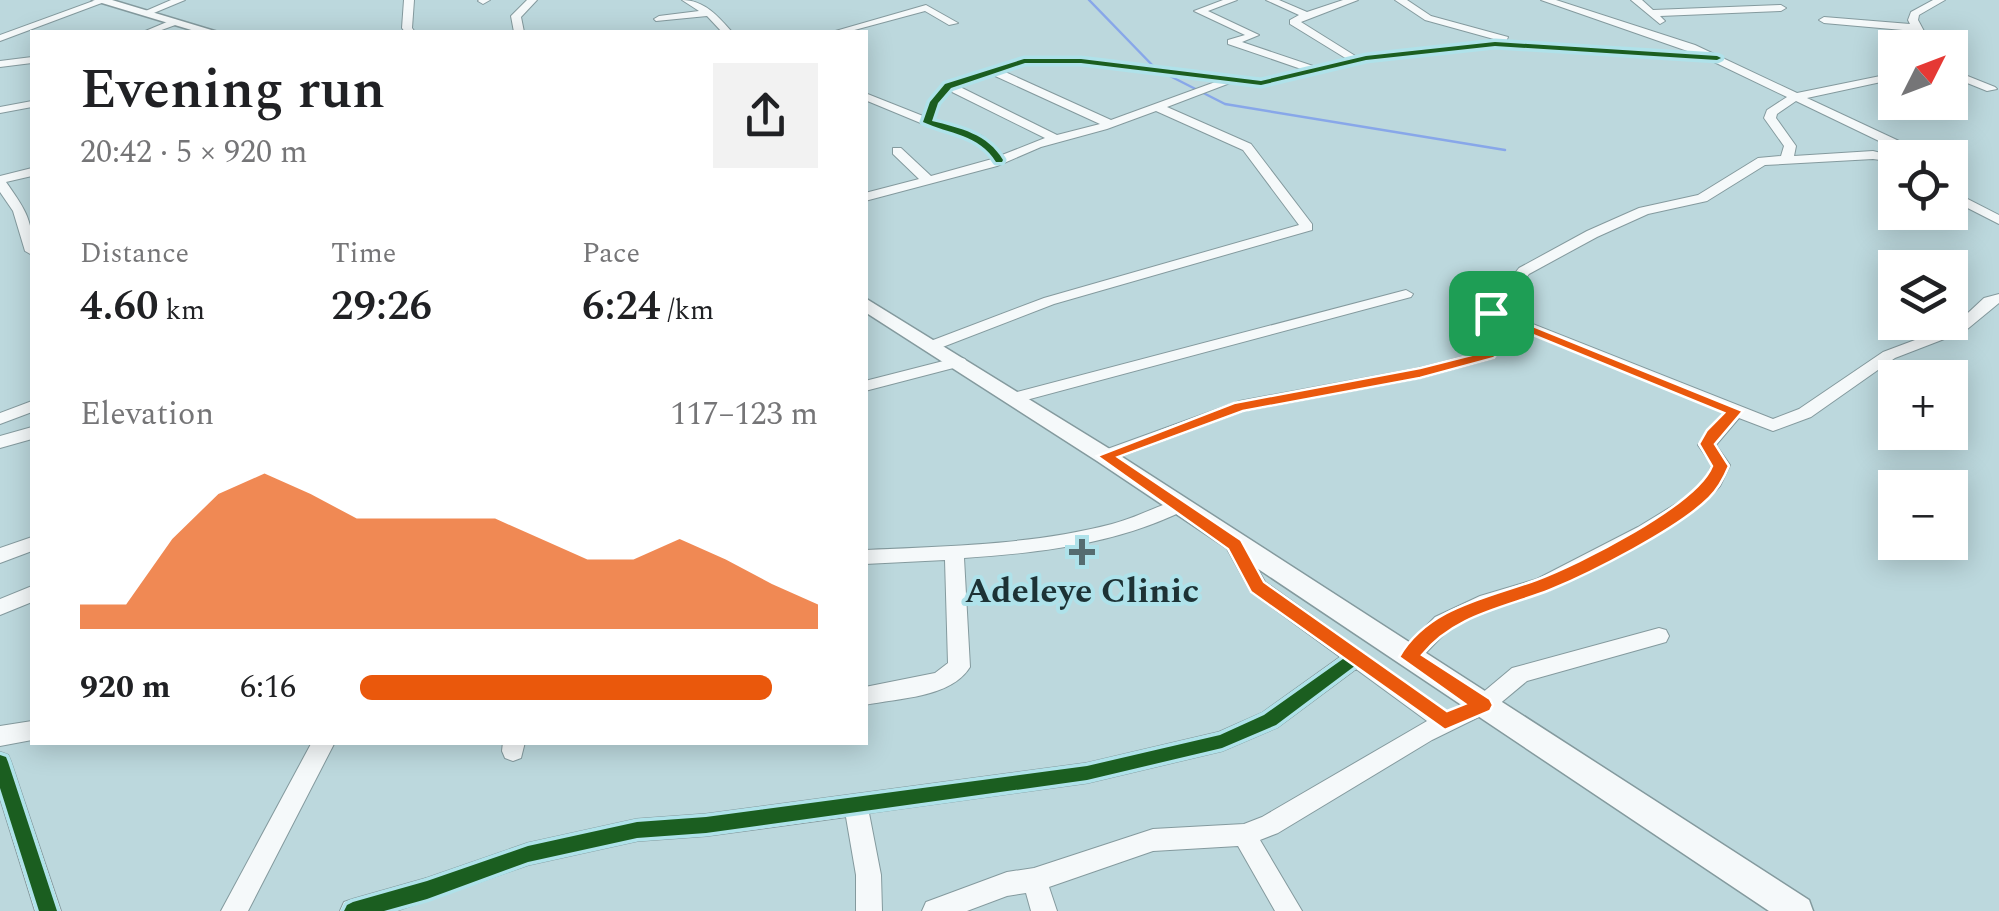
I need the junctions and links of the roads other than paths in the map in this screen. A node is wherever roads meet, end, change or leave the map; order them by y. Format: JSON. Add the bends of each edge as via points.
{"nodes":[{"id":1,"x":100,"y":0,"type":"edge"},
{"id":2,"x":180,"y":0,"type":"edge"},
{"id":3,"x":409,"y":0,"type":"edge"},
{"id":4,"x":532,"y":0,"type":"edge"},
{"id":5,"x":687,"y":0,"type":"edge"},
{"id":6,"x":1232,"y":0,"type":"edge"},
{"id":7,"x":1271,"y":0,"type":"edge"},
{"id":8,"x":1353,"y":0,"type":"edge"},
{"id":9,"x":1400,"y":0,"type":"edge"},
{"id":10,"x":1546,"y":0,"type":"edge"},
{"id":11,"x":1636,"y":0,"type":"edge"},
{"id":12,"x":1940,"y":0,"type":"edge"},
{"id":13,"x":1780,"y":8,"type":"dead end"},
{"id":14,"x":1652,"y":12,"type":"junction"},
{"id":15,"x":709,"y":13,"type":"junction"},
{"id":16,"x":146,"y":14,"type":"junction"},
{"id":17,"x":1307,"y":15,"type":"junction"},
{"id":18,"x":658,"y":19,"type":"dead end"},
{"id":19,"x":1824,"y":20,"type":"dead end"},
{"id":20,"x":953,"y":23,"type":"dead end"},
{"id":21,"x":169,"y":28,"type":"edge"},
{"id":22,"x":1917,"y":28,"type":"joint"},
{"id":23,"x":408,"y":30,"type":"edge"},
{"id":24,"x":518,"y":30,"type":"edge"},
{"id":25,"x":725,"y":30,"type":"edge"},
{"id":26,"x":844,"y":30,"type":"edge"},
{"id":27,"x":0,"y":38,"type":"edge"},
{"id":28,"x":1513,"y":44,"type":"junction"},
{"id":29,"x":1691,"y":46,"type":"junction"},
{"id":30,"x":1717,"y":58,"type":"junction"},
{"id":31,"x":30,"y":60,"type":"edge"},
{"id":32,"x":1355,"y":60,"type":"junction"},
{"id":33,"x":0,"y":64,"type":"edge"},
{"id":34,"x":1982,"y":68,"type":"dead end"},
{"id":35,"x":1968,"y":69,"type":"edge"},
{"id":36,"x":991,"y":70,"type":"junction"},
{"id":37,"x":1316,"y":70,"type":"junction"},
{"id":38,"x":1968,"y":78,"type":"edge"},
{"id":39,"x":1878,"y":80,"type":"edge"},
{"id":40,"x":1226,"y":82,"type":"junction"},
{"id":41,"x":948,"y":86,"type":"junction"},
{"id":42,"x":1991,"y":88,"type":"dead end"},
{"id":43,"x":868,"y":97,"type":"edge"},
{"id":44,"x":1795,"y":97,"type":"junction"},
{"id":45,"x":30,"y":104,"type":"edge"},
{"id":46,"x":1154,"y":106,"type":"junction"},
{"id":47,"x":0,"y":110,"type":"edge"},
{"id":48,"x":927,"y":122,"type":"junction"},
{"id":49,"x":1110,"y":124,"type":"junction"},
{"id":50,"x":1055,"y":139,"type":"junction"},
{"id":51,"x":1889,"y":140,"type":"edge"},
{"id":52,"x":897,"y":151,"type":"dead end"},
{"id":53,"x":1878,"y":156,"type":"edge"},
{"id":54,"x":1787,"y":158,"type":"junction"},
{"id":55,"x":1000,"y":160,"type":"junction"},
{"id":56,"x":30,"y":173,"type":"edge"},
{"id":57,"x":927,"y":179,"type":"junction"},
{"id":58,"x":0,"y":181,"type":"edge"},
{"id":59,"x":868,"y":196,"type":"edge"},
{"id":60,"x":1968,"y":204,"type":"edge"},
{"id":61,"x":1999,"y":220,"type":"edge"},
{"id":62,"x":30,"y":244,"type":"edge"},
{"id":63,"x":1406,"y":294,"type":"dead end"},
{"id":64,"x":1999,"y":298,"type":"edge"},
{"id":65,"x":868,"y":306,"type":"edge"},
{"id":66,"x":1491,"y":313,"type":"junction"},
{"id":67,"x":934,"y":346,"type":"junction"},
{"id":68,"x":959,"y":362,"type":"junction"},
{"id":69,"x":868,"y":385,"type":"edge"},
{"id":70,"x":1015,"y":398,"type":"junction"},
{"id":71,"x":30,"y":407,"type":"edge"},
{"id":72,"x":1735,"y":411,"type":"junction"},
{"id":73,"x":0,"y":419,"type":"edge"},
{"id":74,"x":30,"y":434,"type":"edge"},
{"id":75,"x":0,"y":442,"type":"edge"},
{"id":76,"x":1105,"y":456,"type":"junction"},
{"id":77,"x":1178,"y":506,"type":"junction"},
{"id":78,"x":1235,"y":544,"type":"junction"},
{"id":79,"x":30,"y":545,"type":"edge"},
{"id":80,"x":954,"y":552,"type":"junction"},
{"id":81,"x":0,"y":556,"type":"edge"},
{"id":82,"x":868,"y":557,"type":"edge"},
{"id":83,"x":30,"y":595,"type":"edge"},
{"id":84,"x":0,"y":607,"type":"edge"},
{"id":85,"x":1658,"y":636,"type":"dead end"},
{"id":86,"x":1409,"y":657,"type":"junction"},
{"id":87,"x":1355,"y":658,"type":"junction"},
{"id":88,"x":868,"y":695,"type":"edge"},
{"id":89,"x":1483,"y":705,"type":"junction"},
{"id":90,"x":1445,"y":722,"type":"junction"},
{"id":91,"x":30,"y":731,"type":"edge"},
{"id":92,"x":0,"y":736,"type":"edge"},
{"id":93,"x":322,"y":745,"type":"edge"},
{"id":94,"x":0,"y":762,"type":"edge"},
{"id":95,"x":856,"y":805,"type":"junction"},
{"id":96,"x":1244,"y":835,"type":"junction"},
{"id":97,"x":1034,"y":880,"type":"junction"},
{"id":98,"x":48,"y":911,"type":"edge"},
{"id":99,"x":234,"y":911,"type":"edge"},
{"id":100,"x":353,"y":911,"type":"edge"},
{"id":101,"x":869,"y":911,"type":"edge"},
{"id":102,"x":935,"y":911,"type":"edge"},
{"id":103,"x":1044,"y":911,"type":"edge"},
{"id":104,"x":1288,"y":911,"type":"edge"},
{"id":105,"x":1797,"y":911,"type":"edge"}],
"edges":[{"from":1,"to":16,"type":"main road"},
{"from":1,"to":27,"type":"street"},
{"from":2,"to":16,"type":"street"},
{"from":3,"to":23,"type":"street"},
{"from":4,"to":24,"type":"street","via":[[516,16]]},
{"from":5,"to":15,"type":"street"},
{"from":6,"to":37,"type":"street","via":[[1198,11],[1254,35],[1232,42]]},
{"from":7,"to":17,"type":"street"},
{"from":8,"to":17,"type":"street"},
{"from":9,"to":28,"type":"street","via":[[1428,18]]},
{"from":10,"to":29,"type":"street"},
{"from":11,"to":14,"type":"street"},
{"from":12,"to":22,"type":"street","via":[[1916,10]]},
{"from":13,"to":14,"type":"street"},
{"from":14,"to":29,"type":"street"},
{"from":15,"to":18,"type":"street"},
{"from":15,"to":25,"type":"street"},
{"from":16,"to":21,"type":"main road"},
{"from":17,"to":32,"type":"street","via":[[1294,22]]},
{"from":19,"to":22,"type":"street"},
{"from":20,"to":26,"type":"street","via":[[926,8]]},
{"from":28,"to":30,"type":"street"},
{"from":28,"to":32,"type":"street"},
{"from":29,"to":30,"type":"street"},
{"from":30,"to":44,"type":"street"},
{"from":31,"to":33,"type":"street"},
{"from":32,"to":37,"type":"street"},
{"from":34,"to":35,"type":"street"},
{"from":36,"to":40,"type":"street","via":[[1071,60]]},
{"from":36,"to":41,"type":"street"},
{"from":36,"to":49,"type":"street"},
{"from":37,"to":40,"type":"street","via":[[1270,82]]},
{"from":38,"to":42,"type":"street"},
{"from":39,"to":44,"type":"street"},
{"from":40,"to":46,"type":"street"},
{"from":41,"to":48,"type":"street"},
{"from":41,"to":50,"type":"street"},
{"from":43,"to":48,"type":"street"},
{"from":44,"to":51,"type":"street"},
{"from":44,"to":54,"type":"street","via":[[1769,114],[1790,146]]},
{"from":45,"to":47,"type":"street"},
{"from":46,"to":49,"type":"street"},
{"from":46,"to":67,"type":"street","via":[[1247,146],[1307,227],[1049,301]]},
{"from":48,"to":55,"type":"street","via":[[983,143]]},
{"from":49,"to":50,"type":"street"},
{"from":50,"to":55,"type":"street"},
{"from":52,"to":57,"type":"street"},
{"from":53,"to":54,"type":"street"},
{"from":54,"to":66,"type":"street","via":[[1751,165],[1702,198],[1644,211],[1592,234],[1524,271]]},
{"from":55,"to":57,"type":"street"},
{"from":56,"to":58,"type":"street"},
{"from":57,"to":59,"type":"street"},
{"from":58,"to":62,"type":"street","via":[[20,211]]},
{"from":60,"to":61,"type":"street"},
{"from":63,"to":70,"type":"street"},
{"from":64,"to":72,"type":"street","via":[[1960,328],[1889,355],[1805,413],[1772,424]]},
{"from":65,"to":67,"type":"main road"},
{"from":66,"to":72,"type":"street"},
{"from":66,"to":76,"type":"street","via":[[1497,345],[1488,355],[1240,406]]},
{"from":67,"to":68,"type":"main road"},
{"from":68,"to":69,"type":"street"},
{"from":68,"to":70,"type":"main road"},
{"from":70,"to":76,"type":"main road"},
{"from":71,"to":73,"type":"street"},
{"from":72,"to":86,"type":"street","via":[[1707,444],[1721,466],[1700,497],[1543,585],[1442,622]]},
{"from":74,"to":75,"type":"street"},
{"from":76,"to":77,"type":"main road"},
{"from":77,"to":78,"type":"main road"},
{"from":77,"to":80,"type":"street","via":[[1136,527]]},
{"from":78,"to":86,"type":"main road"},
{"from":78,"to":87,"type":"street","via":[[1258,587]]},
{"from":79,"to":81,"type":"street"},
{"from":80,"to":82,"type":"street"},
{"from":80,"to":88,"type":"street","via":[[959,667],[941,681]]},
{"from":83,"to":84,"type":"street"},
{"from":85,"to":89,"type":"street","via":[[1520,674]]},
{"from":86,"to":89,"type":"main road"},
{"from":87,"to":90,"type":"street"},
{"from":87,"to":95,"type":"street","via":[[1270,720],[1222,741],[1088,773]]},
{"from":89,"to":90,"type":"street"},
{"from":89,"to":105,"type":"main road"},
{"from":90,"to":96,"type":"street"},
{"from":91,"to":92,"type":"street"},
{"from":93,"to":99,"type":"street"},
{"from":94,"to":98,"type":"street"},
{"from":95,"to":100,"type":"street","via":[[637,830],[528,854]]},
{"from":95,"to":101,"type":"street","via":[[872,890]]},
{"from":96,"to":97,"type":"street","via":[[1153,840]]},
{"from":96,"to":104,"type":"street"},
{"from":97,"to":102,"type":"street"},
{"from":97,"to":103,"type":"street"}]}
